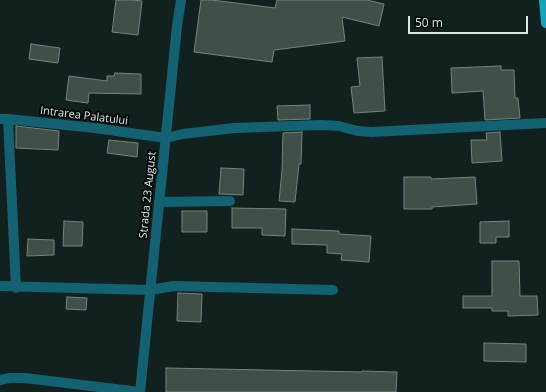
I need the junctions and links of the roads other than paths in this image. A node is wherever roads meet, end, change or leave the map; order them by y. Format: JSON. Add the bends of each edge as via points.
{"nodes":[{"id":1,"x":180,"y":0,"type":"edge"},
{"id":2,"x":544,"y":0,"type":"edge"},
{"id":3,"x":546,"y":22,"type":"edge"},
{"id":4,"x":4,"y":119,"type":"edge"},
{"id":5,"x":546,"y":123,"type":"edge"},
{"id":6,"x":166,"y":138,"type":"junction"},
{"id":7,"x":230,"y":200,"type":"dead end"},
{"id":8,"x":159,"y":202,"type":"junction"},
{"id":9,"x":0,"y":286,"type":"edge"},
{"id":10,"x":16,"y":288,"type":"junction"},
{"id":11,"x":150,"y":290,"type":"junction"},
{"id":12,"x":333,"y":290,"type":"dead end"},
{"id":13,"x":0,"y":380,"type":"edge"},
{"id":14,"x":140,"y":392,"type":"edge"}],
"edges":[{"from":1,"to":6,"type":"street","name":"Strada 23 August"},
{"from":2,"to":3,"type":"main road"},
{"from":4,"to":6,"type":"street","name":"Intrarea Palatului"},
{"from":4,"to":10,"type":"street"},
{"from":5,"to":6,"type":"street","via":[[372,132],[321,125],[234,128]]},
{"from":6,"to":8,"type":"street","name":"Strada 23 August"},
{"from":7,"to":8,"type":"street"},
{"from":8,"to":11,"type":"street","name":"Strada 23 August"},
{"from":9,"to":10,"type":"street"},
{"from":10,"to":11,"type":"street"},
{"from":11,"to":12,"type":"street","via":[[174,286]]},
{"from":11,"to":14,"type":"street","name":"Strada 23 August"},
{"from":13,"to":14,"type":"street","via":[[25,378]]}]}
